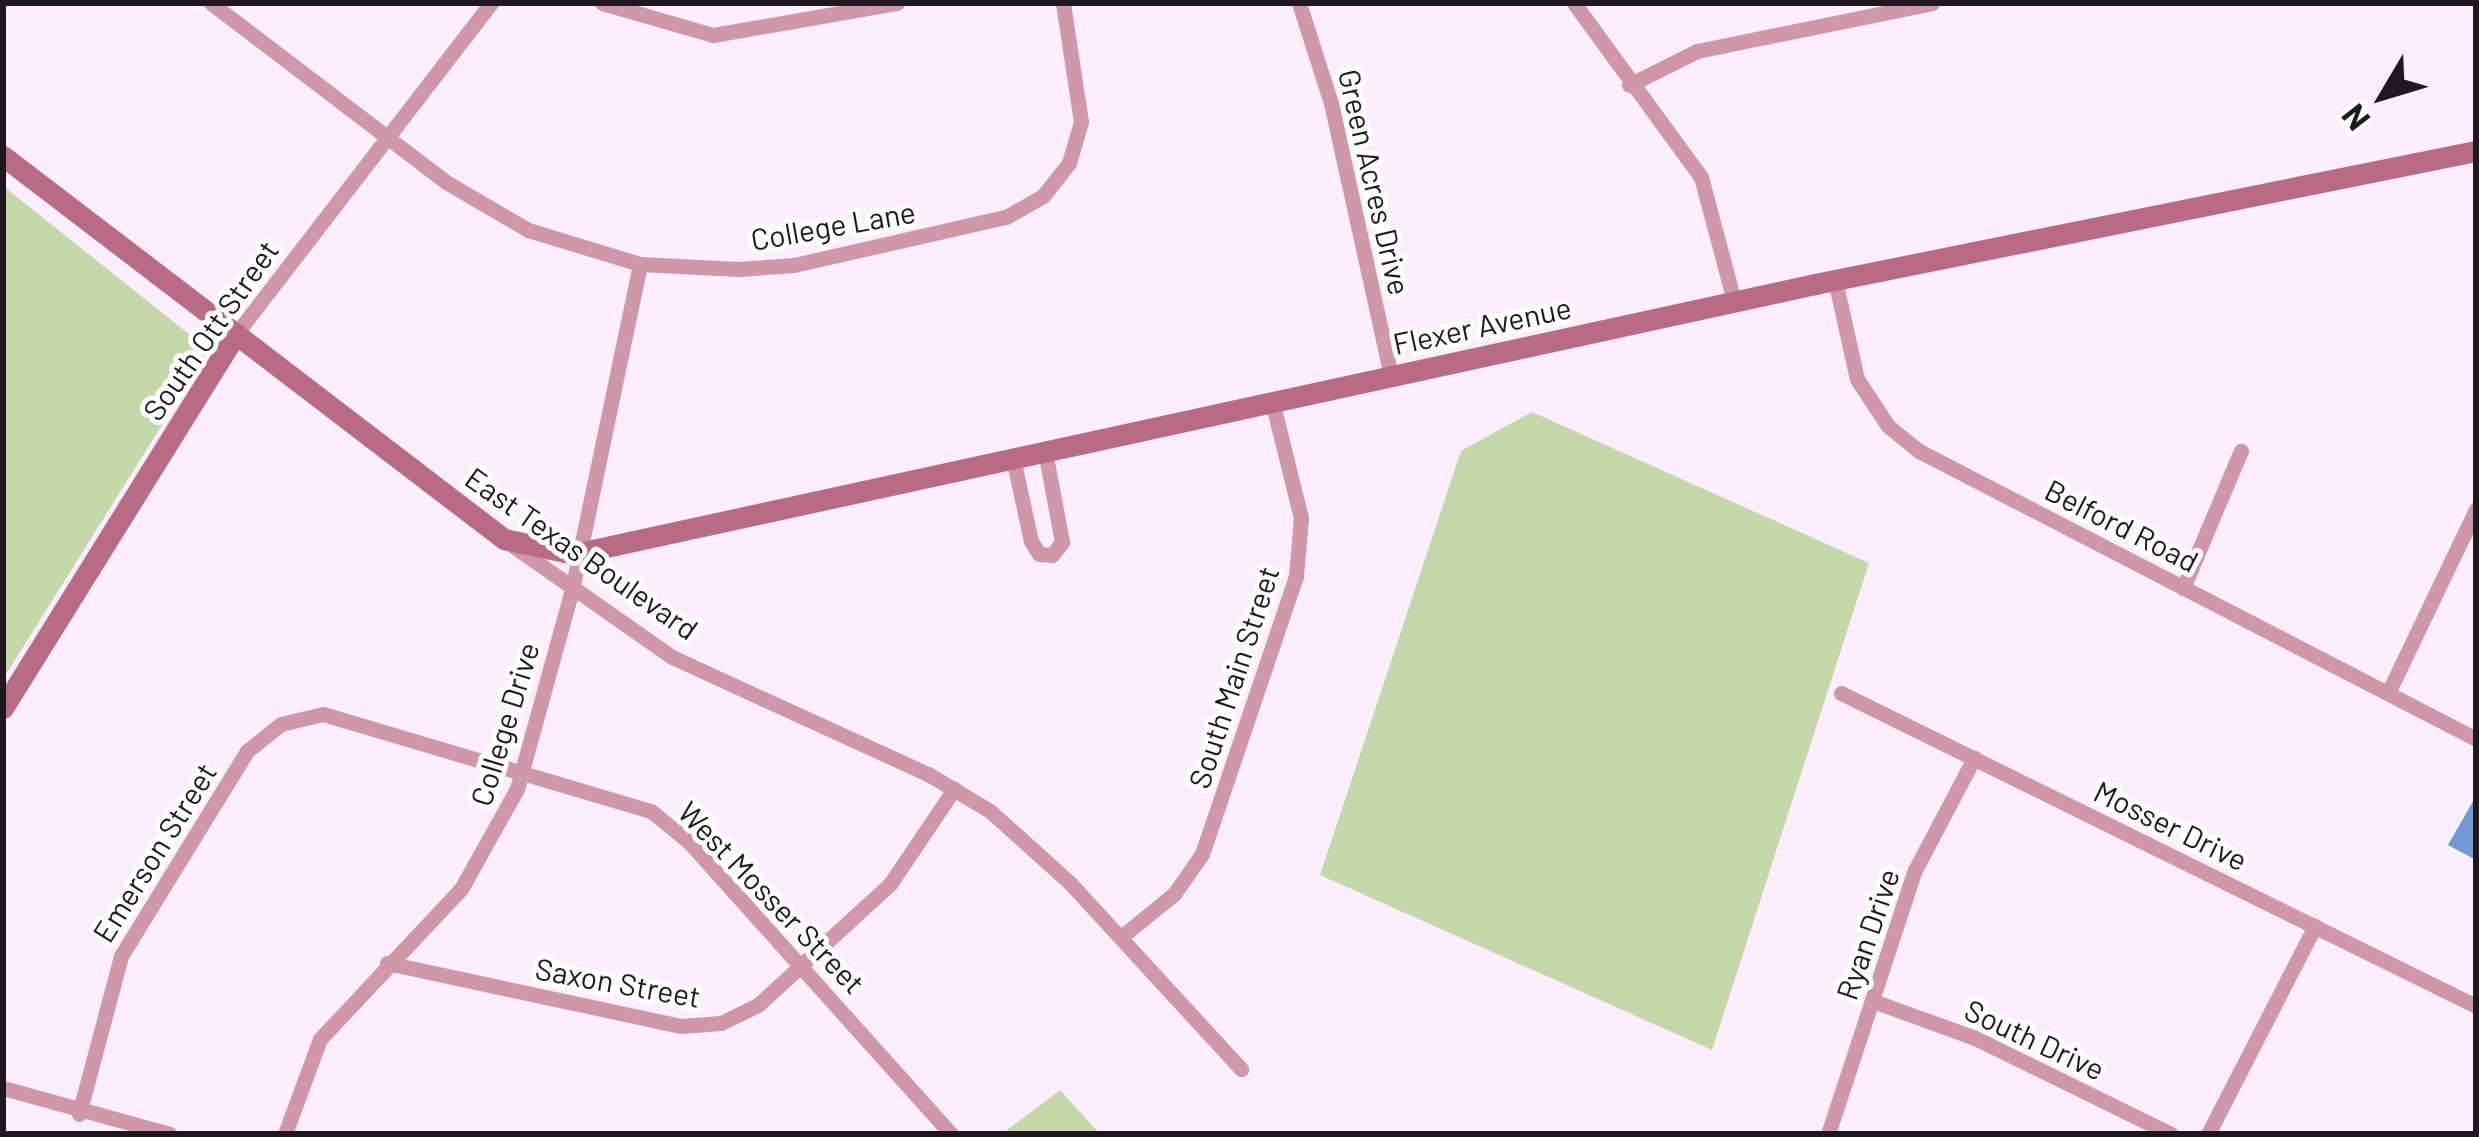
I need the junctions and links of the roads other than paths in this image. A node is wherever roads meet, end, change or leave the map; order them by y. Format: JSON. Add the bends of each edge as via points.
{"nodes":[{"id":1,"x":211,"y":3,"type":"edge"},
{"id":2,"x":491,"y":3,"type":"edge"},
{"id":3,"x":602,"y":3,"type":"edge"},
{"id":4,"x":897,"y":3,"type":"edge"},
{"id":5,"x":1063,"y":3,"type":"edge"},
{"id":6,"x":1299,"y":3,"type":"edge"},
{"id":7,"x":1574,"y":3,"type":"edge"},
{"id":8,"x":1932,"y":3,"type":"edge"},
{"id":9,"x":1629,"y":85,"type":"junction"},
{"id":10,"x":386,"y":140,"type":"junction"},
{"id":11,"x":2476,"y":151,"type":"edge"},
{"id":12,"x":3,"y":156,"type":"edge"},
{"id":13,"x":640,"y":264,"type":"junction"},
{"id":14,"x":1835,"y":280,"type":"junction"},
{"id":15,"x":1734,"y":301,"type":"junction"},
{"id":16,"x":236,"y":334,"type":"junction"},
{"id":17,"x":1390,"y":376,"type":"junction"},
{"id":18,"x":1271,"y":401,"type":"junction"},
{"id":19,"x":1045,"y":451,"type":"junction"},
{"id":20,"x":2241,"y":451,"type":"dead end"},
{"id":21,"x":1013,"y":458,"type":"junction"},
{"id":22,"x":2476,"y":509,"type":"edge"},
{"id":23,"x":504,"y":539,"type":"junction"},
{"id":24,"x":580,"y":554,"type":"junction"},
{"id":25,"x":2183,"y":587,"type":"junction"},
{"id":26,"x":572,"y":590,"type":"junction"},
{"id":27,"x":1841,"y":693,"type":"dead end"},
{"id":28,"x":2388,"y":693,"type":"junction"},
{"id":29,"x":3,"y":708,"type":"edge"},
{"id":30,"x":300,"y":717,"type":"joint"},
{"id":31,"x":2476,"y":739,"type":"edge"},
{"id":32,"x":1974,"y":758,"type":"junction"},
{"id":33,"x":524,"y":767,"type":"junction"},
{"id":34,"x":955,"y":788,"type":"junction"},
{"id":35,"x":2315,"y":926,"type":"junction"},
{"id":36,"x":1120,"y":937,"type":"junction"},
{"id":37,"x":387,"y":963,"type":"junction"},
{"id":38,"x":802,"y":965,"type":"junction"},
{"id":39,"x":1873,"y":1000,"type":"junction"},
{"id":40,"x":2476,"y":1006,"type":"edge"},
{"id":41,"x":1241,"y":1069,"type":"dead end"},
{"id":42,"x":3,"y":1088,"type":"edge"},
{"id":43,"x":79,"y":1114,"type":"junction"},
{"id":44,"x":170,"y":1134,"type":"edge"},
{"id":45,"x":285,"y":1134,"type":"edge"},
{"id":46,"x":951,"y":1134,"type":"edge"},
{"id":47,"x":1828,"y":1134,"type":"edge"},
{"id":48,"x":2170,"y":1134,"type":"edge"},
{"id":49,"x":2208,"y":1134,"type":"edge"}],
"edges":[{"from":1,"to":10,"type":"street","name":"College Lane"},
{"from":2,"to":10,"type":"street","name":"South Ott Street"},
{"from":3,"to":4,"type":"street","via":[[712,35]]},
{"from":5,"to":13,"type":"street","name":"College Lane","via":[[1082,122],[1069,163],[1027,208],[794,265]]},
{"from":6,"to":17,"type":"street","name":"Green Acres Drive","via":[[1331,103]]},
{"from":7,"to":9,"type":"street"},
{"from":8,"to":9,"type":"street","via":[[1697,51]]},
{"from":9,"to":15,"type":"street","via":[[1701,177]]},
{"from":10,"to":13,"type":"street","name":"College Lane","via":[[528,230]]},
{"from":10,"to":16,"type":"street","name":"South Ott Street"},
{"from":11,"to":14,"type":"street","name":"Flexer Avenue"},
{"from":12,"to":16,"type":"street","name":"East Texas Boulevard"},
{"from":13,"to":24,"type":"street","name":"College Drive"},
{"from":14,"to":15,"type":"street","name":"Flexer Avenue"},
{"from":14,"to":25,"type":"street","name":"Belford Road","via":[[1857,379],[1899,435]]},
{"from":15,"to":17,"type":"street","name":"Flexer Avenue"},
{"from":16,"to":23,"type":"street","name":"East Texas Boulevard"},
{"from":16,"to":29,"type":"street","name":"South Ott Street"},
{"from":17,"to":18,"type":"street","name":"Flexer Avenue"},
{"from":18,"to":19,"type":"street","name":"Flexer Avenue"},
{"from":18,"to":36,"type":"street","name":"South Main Street","via":[[1301,518],[1296,576],[1202,854],[1174,894]]},
{"from":19,"to":21,"type":"street","name":"Flexer Avenue"},
{"from":19,"to":21,"type":"street","via":[[1062,542],[1052,556],[1031,541]]},
{"from":20,"to":25,"type":"street"},
{"from":21,"to":24,"type":"street","name":"Flexer Avenue"},
{"from":22,"to":28,"type":"street"},
{"from":23,"to":24,"type":"street","name":"Flexer Avenue"},
{"from":23,"to":26,"type":"street","name":"East Texas Boulevard"},
{"from":24,"to":26,"type":"street","name":"College Drive"},
{"from":25,"to":28,"type":"street","name":"Belford Road"},
{"from":26,"to":33,"type":"street","name":"College Drive"},
{"from":26,"to":34,"type":"street","name":"East Texas Boulevard","via":[[718,681]]},
{"from":27,"to":32,"type":"street","name":"Mosser Drive"},
{"from":28,"to":31,"type":"street","name":"Belford Road"},
{"from":30,"to":33,"type":"street","name":"West Mosser Street","via":[[340,715]]},
{"from":30,"to":43,"type":"street","name":"Emerson Street","via":[[248,752],[118,961]]},
{"from":32,"to":35,"type":"street","name":"Mosser Drive"},
{"from":32,"to":39,"type":"street","name":"Ryan Drive","via":[[1916,870]]},
{"from":33,"to":37,"type":"street","name":"College Drive","via":[[481,861]]},
{"from":33,"to":38,"type":"street","name":"West Mosser Street","via":[[627,799],[673,827]]},
{"from":34,"to":36,"type":"street","name":"East Texas Boulevard","via":[[1022,837]]},
{"from":34,"to":38,"type":"street","name":"Saxon Street","via":[[910,861]]},
{"from":35,"to":40,"type":"street","name":"Mosser Drive"},
{"from":35,"to":49,"type":"street"},
{"from":36,"to":41,"type":"street","name":"East Texas Boulevard"},
{"from":37,"to":38,"type":"street","name":"Saxon Street","via":[[681,1027],[742,1015]]},
{"from":37,"to":45,"type":"street","name":"College Drive","via":[[320,1039]]},
{"from":38,"to":46,"type":"street","name":"West Mosser Street"},
{"from":39,"to":47,"type":"street","name":"Ryan Drive"},
{"from":39,"to":48,"type":"street","name":"South Drive","via":[[1975,1038]]},
{"from":42,"to":43,"type":"street"},
{"from":43,"to":44,"type":"street"}]}
